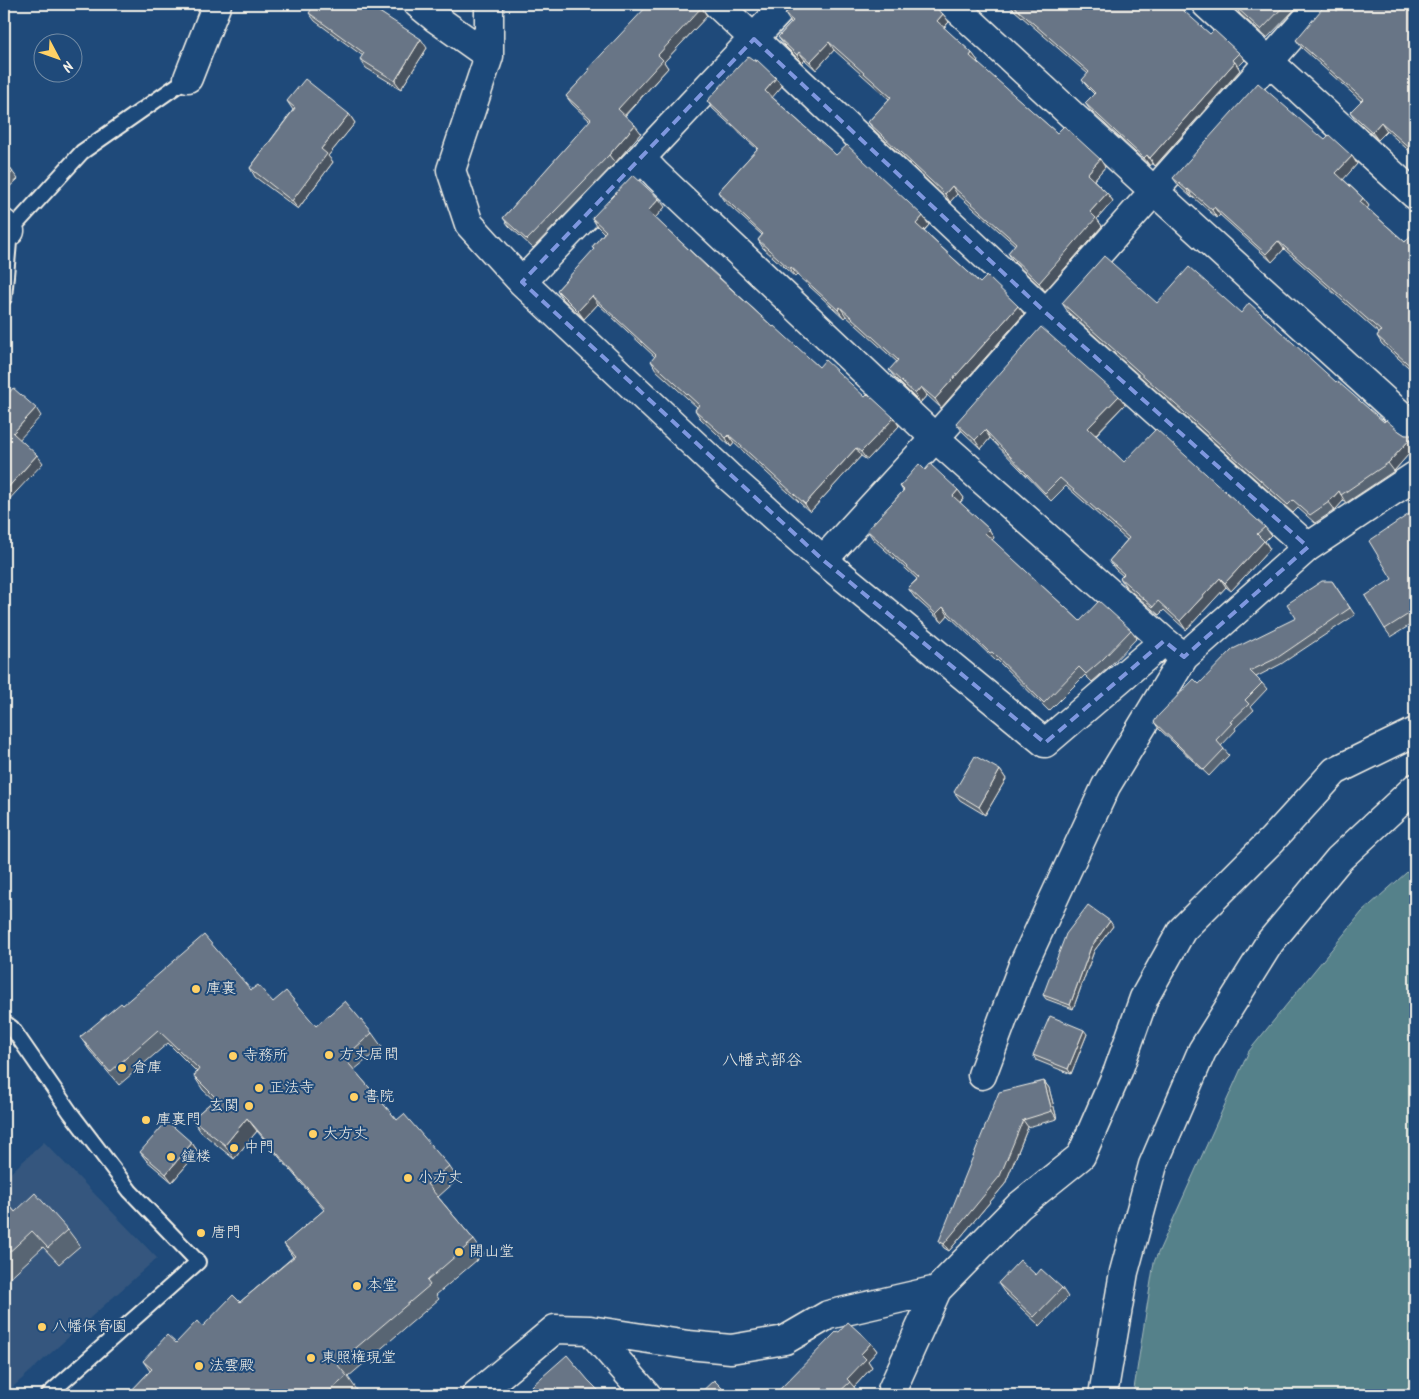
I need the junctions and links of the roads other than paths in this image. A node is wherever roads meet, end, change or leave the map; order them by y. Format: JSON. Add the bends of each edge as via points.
{"nodes":[{"id":1,"x":217,"y":4,"type":"edge"},
{"id":2,"x":418,"y":4,"type":"edge"},
{"id":3,"x":489,"y":4,"type":"edge"},
{"id":4,"x":717,"y":4,"type":"edge"},
{"id":5,"x":786,"y":4,"type":"edge"},
{"id":6,"x":952,"y":4,"type":"edge"},
{"id":7,"x":1206,"y":4,"type":"edge"},
{"id":8,"x":1320,"y":4,"type":"edge"},
{"id":9,"x":754,"y":39,"type":"junction"},
{"id":10,"x":488,"y":56,"type":"junction"},
{"id":11,"x":1270,"y":61,"type":"junction"},
{"id":12,"x":188,"y":78,"type":"joint"},
{"id":13,"x":641,"y":158,"type":"junction"},
{"id":14,"x":1154,"y":191,"type":"junction"},
{"id":15,"x":1415,"y":195,"type":"edge"},
{"id":16,"x":7,"y":228,"type":"edge"},
{"id":17,"x":522,"y":282,"type":"junction"},
{"id":18,"x":4,"y":298,"type":"edge"},
{"id":19,"x":1046,"y":312,"type":"junction"},
{"id":20,"x":1415,"y":428,"type":"edge"},
{"id":21,"x":935,"y":438,"type":"junction"},
{"id":22,"x":1415,"y":476,"type":"edge"},
{"id":23,"x":1308,"y":547,"type":"junction"},
{"id":24,"x":823,"y":560,"type":"junction"},
{"id":25,"x":1174,"y":649,"type":"junction"},
{"id":26,"x":1415,"y":732,"type":"edge"},
{"id":27,"x":1415,"y":788,"type":"edge"},
{"id":28,"x":4,"y":1022,"type":"edge"},
{"id":29,"x":982,"y":1075,"type":"dead end"},
{"id":30,"x":937,"y":1290,"type":"junction"},
{"id":31,"x":590,"y":1330,"type":"junction"},
{"id":32,"x":48,"y":1395,"type":"edge"},
{"id":33,"x":476,"y":1395,"type":"edge"},
{"id":34,"x":647,"y":1395,"type":"edge"},
{"id":35,"x":894,"y":1395,"type":"edge"},
{"id":36,"x":1103,"y":1395,"type":"edge"}],
"edges":[{"from":1,"to":12,"type":"street"},
{"from":2,"to":10,"type":"street"},
{"from":3,"to":10,"type":"street"},
{"from":4,"to":9,"type":"street"},
{"from":5,"to":9,"type":"street"},
{"from":6,"to":14,"type":"street"},
{"from":7,"to":11,"type":"street"},
{"from":8,"to":11,"type":"street"},
{"from":9,"to":13,"type":"street"},
{"from":9,"to":19,"type":"street"},
{"from":10,"to":17,"type":"street","via":[[451,170],[469,224]]},
{"from":11,"to":14,"type":"street"},
{"from":11,"to":15,"type":"street"},
{"from":12,"to":16,"type":"lane","via":[[82,152]]},
{"from":13,"to":17,"type":"street"},
{"from":13,"to":21,"type":"street"},
{"from":14,"to":19,"type":"street"},
{"from":14,"to":20,"type":"street"},
{"from":16,"to":18,"type":"lane"},
{"from":17,"to":24,"type":"street","via":[[728,476]]},
{"from":19,"to":21,"type":"street"},
{"from":19,"to":23,"type":"street"},
{"from":21,"to":24,"type":"street"},
{"from":21,"to":25,"type":"street"},
{"from":22,"to":23,"type":"street"},
{"from":23,"to":25,"type":"street"},
{"from":24,"to":25,"type":"street","via":[[1045,743]]},
{"from":25,"to":29,"type":"street","via":[[1106,786],[1024,965]]},
{"from":26,"to":30,"type":"street","via":[[1335,771],[1182,930],[1144,998],[1118,1071],[1081,1156],[1019,1206]]},
{"from":27,"to":36,"type":"street","via":[[1339,859],[1270,942],[1202,1051],[1153,1165],[1124,1272]]},
{"from":28,"to":32,"type":"lane","via":[[12,1028],[130,1191],[198,1262]]},
{"from":30,"to":31,"type":"street","via":[[828,1315],[784,1340],[731,1349]]},
{"from":30,"to":35,"type":"street","via":[[892,1390]]},
{"from":31,"to":33,"type":"street","via":[[555,1329]]},
{"from":31,"to":34,"type":"street"}]}
